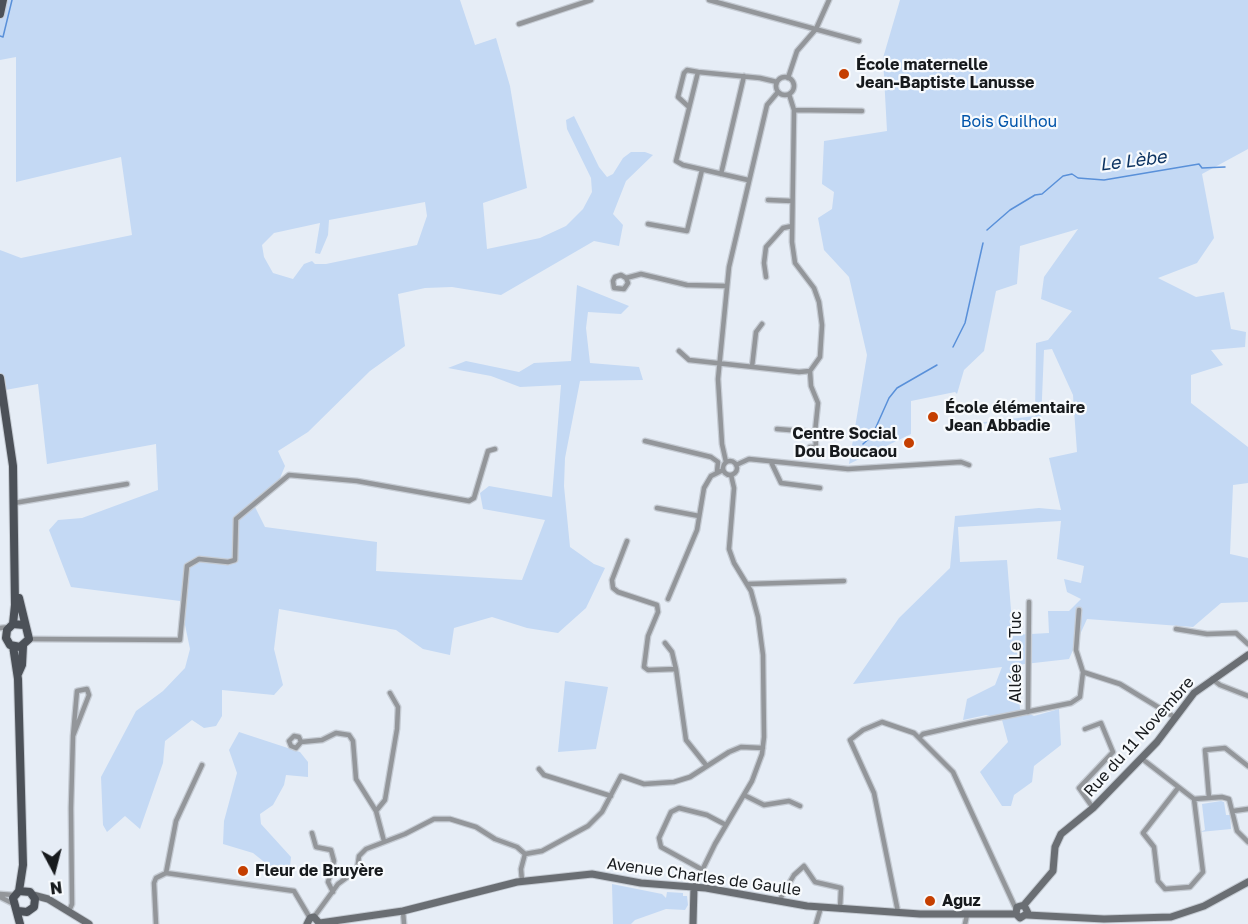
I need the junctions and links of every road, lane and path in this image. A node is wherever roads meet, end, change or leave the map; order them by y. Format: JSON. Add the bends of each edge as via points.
{"nodes":[{"id":1,"x":3,"y":0,"type":"edge"},
{"id":2,"x":591,"y":0,"type":"edge"},
{"id":3,"x":709,"y":0,"type":"edge"},
{"id":4,"x":829,"y":0,"type":"edge"},
{"id":5,"x":0,"y":14,"type":"edge"},
{"id":6,"x":519,"y":24,"type":"dead end"},
{"id":7,"x":816,"y":29,"type":"junction"},
{"id":8,"x":859,"y":41,"type":"dead end"},
{"id":9,"x":698,"y":72,"type":"junction"},
{"id":10,"x":744,"y":76,"type":"junction"},
{"id":11,"x":788,"y":78,"type":"junction"},
{"id":12,"x":777,"y":82,"type":"junction"},
{"id":13,"x":778,"y":92,"type":"junction"},
{"id":14,"x":789,"y":94,"type":"junction"},
{"id":15,"x":688,"y":107,"type":"junction"},
{"id":16,"x":794,"y":110,"type":"junction"},
{"id":17,"x":862,"y":111,"type":"dead end"},
{"id":18,"x":702,"y":170,"type":"junction"},
{"id":19,"x":721,"y":174,"type":"junction"},
{"id":20,"x":748,"y":180,"type":"junction"},
{"id":21,"x":768,"y":200,"type":"dead end"},
{"id":22,"x":792,"y":201,"type":"junction"},
{"id":23,"x":648,"y":224,"type":"dead end"},
{"id":24,"x":792,"y":226,"type":"junction"},
{"id":25,"x":766,"y":276,"type":"dead end"},
{"id":26,"x":626,"y":278,"type":"dead end"},
{"id":27,"x":727,"y":286,"type":"junction"},
{"id":28,"x":762,"y":324,"type":"dead end"},
{"id":29,"x":679,"y":351,"type":"dead end"},
{"id":30,"x":718,"y":363,"type":"junction"},
{"id":31,"x":752,"y":367,"type":"junction"},
{"id":32,"x":810,"y":371,"type":"junction"},
{"id":33,"x":0,"y":378,"type":"edge"},
{"id":34,"x":777,"y":429,"type":"dead end"},
{"id":35,"x":815,"y":432,"type":"junction"},
{"id":36,"x":645,"y":441,"type":"dead end"},
{"id":37,"x":810,"y":447,"type":"dead end"},
{"id":38,"x":495,"y":449,"type":"dead end"},
{"id":39,"x":726,"y":462,"type":"junction"},
{"id":40,"x":771,"y":462,"type":"junction"},
{"id":41,"x":736,"y":465,"type":"junction"},
{"id":42,"x":969,"y":465,"type":"dead end"},
{"id":43,"x":720,"y":471,"type":"junction"},
{"id":44,"x":730,"y":475,"type":"junction"},
{"id":45,"x":127,"y":484,"type":"dead end"},
{"id":46,"x":820,"y":488,"type":"dead end"},
{"id":47,"x":14,"y":503,"type":"junction"},
{"id":48,"x":657,"y":508,"type":"dead end"},
{"id":49,"x":699,"y":516,"type":"junction"},
{"id":50,"x":627,"y":541,"type":"dead end"},
{"id":51,"x":15,"y":574,"type":"junction"},
{"id":52,"x":844,"y":581,"type":"dead end"},
{"id":53,"x":748,"y":584,"type":"junction"},
{"id":54,"x":668,"y":599,"type":"dead end"},
{"id":55,"x":1029,"y":602,"type":"dead end"},
{"id":56,"x":1079,"y":610,"type":"dead end"},
{"id":57,"x":11,"y":625,"type":"junction"},
{"id":58,"x":24,"y":625,"type":"junction"},
{"id":59,"x":0,"y":628,"type":"edge"},
{"id":60,"x":1176,"y":629,"type":"dead end"},
{"id":61,"x":3,"y":637,"type":"edge"},
{"id":62,"x":29,"y":639,"type":"junction"},
{"id":63,"x":665,"y":643,"type":"dead end"},
{"id":64,"x":1248,"y":644,"type":"edge"},
{"id":65,"x":13,"y":646,"type":"junction"},
{"id":66,"x":23,"y":646,"type":"junction"},
{"id":67,"x":1248,"y":655,"type":"edge"},
{"id":68,"x":676,"y":669,"type":"junction"},
{"id":69,"x":1083,"y":672,"type":"junction"},
{"id":70,"x":18,"y":674,"type":"junction"},
{"id":71,"x":1212,"y":679,"type":"junction"},
{"id":72,"x":390,"y":693,"type":"dead end"},
{"id":73,"x":1248,"y":696,"type":"edge"},
{"id":74,"x":1028,"y":712,"type":"junction"},
{"id":75,"x":1176,"y":718,"type":"junction"},
{"id":76,"x":1085,"y":729,"type":"dead end"},
{"id":77,"x":73,"y":736,"type":"junction"},
{"id":78,"x":920,"y":737,"type":"junction"},
{"id":79,"x":301,"y":742,"type":"dead end"},
{"id":80,"x":763,"y":748,"type":"junction"},
{"id":81,"x":1141,"y":758,"type":"junction"},
{"id":82,"x":202,"y":765,"type":"dead end"},
{"id":83,"x":706,"y":765,"type":"junction"},
{"id":84,"x":1248,"y":766,"type":"edge"},
{"id":85,"x":538,"y":769,"type":"dead end"},
{"id":86,"x":1178,"y":788,"type":"junction"},
{"id":87,"x":744,"y":795,"type":"junction"},
{"id":88,"x":611,"y":796,"type":"junction"},
{"id":89,"x":1209,"y":798,"type":"junction"},
{"id":90,"x":1194,"y":800,"type":"junction"},
{"id":91,"x":800,"y":806,"type":"dead end"},
{"id":92,"x":1093,"y":808,"type":"junction"},
{"id":93,"x":1248,"y":809,"type":"edge"},
{"id":94,"x":376,"y":811,"type":"junction"},
{"id":95,"x":1233,"y":811,"type":"junction"},
{"id":96,"x":726,"y":825,"type":"junction"},
{"id":97,"x":312,"y":833,"type":"dead end"},
{"id":98,"x":384,"y":841,"type":"junction"},
{"id":99,"x":1248,"y":842,"type":"edge"},
{"id":100,"x":525,"y":854,"type":"junction"},
{"id":101,"x":22,"y":865,"type":"junction"},
{"id":102,"x":702,"y":869,"type":"junction"},
{"id":103,"x":166,"y":873,"type":"junction"},
{"id":104,"x":522,"y":881,"type":"junction"},
{"id":105,"x":1248,"y":882,"type":"edge"},
{"id":106,"x":694,"y":887,"type":"junction"},
{"id":107,"x":333,"y":892,"type":"junction"},
{"id":108,"x":32,"y":893,"type":"junction"},
{"id":109,"x":0,"y":895,"type":"edge"},
{"id":110,"x":15,"y":896,"type":"junction"},
{"id":111,"x":779,"y":901,"type":"junction"},
{"id":112,"x":52,"y":902,"type":"junction"},
{"id":113,"x":1024,"y":905,"type":"junction"},
{"id":114,"x":821,"y":907,"type":"junction"},
{"id":115,"x":840,"y":909,"type":"junction"},
{"id":116,"x":31,"y":910,"type":"junction"},
{"id":117,"x":18,"y":911,"type":"junction"},
{"id":118,"x":69,"y":911,"type":"junction"},
{"id":119,"x":403,"y":911,"type":"junction"},
{"id":120,"x":898,"y":912,"type":"junction"},
{"id":121,"x":1016,"y":912,"type":"junction"},
{"id":122,"x":967,"y":915,"type":"junction"},
{"id":123,"x":1027,"y":915,"type":"junction"},
{"id":124,"x":314,"y":921,"type":"edge"},
{"id":125,"x":1171,"y":921,"type":"edge"},
{"id":126,"x":1102,"y":922,"type":"edge"},
{"id":127,"x":85,"y":923,"type":"edge"},
{"id":128,"x":20,"y":924,"type":"edge"},
{"id":129,"x":25,"y":924,"type":"edge"},
{"id":130,"x":156,"y":924,"type":"edge"},
{"id":131,"x":404,"y":924,"type":"edge"},
{"id":132,"x":693,"y":924,"type":"edge"},
{"id":133,"x":816,"y":924,"type":"edge"},
{"id":134,"x":964,"y":924,"type":"edge"}],
"edges":[{"from":1,"to":5,"type":"main road"},
{"from":2,"to":6,"type":"street"},
{"from":3,"to":7,"type":"street"},
{"from":4,"to":7,"type":"street"},
{"from":7,"to":8,"type":"street"},
{"from":7,"to":11,"type":"street","via":[[797,51]]},
{"from":9,"to":10,"type":"street"},
{"from":9,"to":15,"type":"street"},
{"from":9,"to":15,"type":"street","via":[[684,73],[678,97]]},
{"from":10,"to":12,"type":"street"},
{"from":10,"to":19,"type":"street"},
{"from":11,"to":12,"type":"street"},
{"from":11,"to":14,"type":"street","via":[[794,85]]},
{"from":12,"to":13,"type":"street"},
{"from":13,"to":14,"type":"street"},
{"from":13,"to":20,"type":"street","via":[[767,105]]},
{"from":14,"to":16,"type":"street"},
{"from":15,"to":18,"type":"street","via":[[676,161]]},
{"from":16,"to":17,"type":"street"},
{"from":16,"to":22,"type":"street"},
{"from":18,"to":19,"type":"street"},
{"from":18,"to":23,"type":"street","via":[[687,231]]},
{"from":19,"to":20,"type":"street"},
{"from":20,"to":27,"type":"street"},
{"from":21,"to":22,"type":"street"},
{"from":22,"to":24,"type":"street"},
{"from":24,"to":25,"type":"street","via":[[783,228],[766,247]]},
{"from":24,"to":32,"type":"street","via":[[795,263],[814,288],[821,313],[820,357]]},
{"from":26,"to":27,"type":"street","via":[[640,274],[687,285]]},
{"from":27,"to":30,"type":"street"},
{"from":28,"to":31,"type":"street","via":[[756,332]]},
{"from":29,"to":30,"type":"street","via":[[689,360]]},
{"from":30,"to":31,"type":"street"},
{"from":30,"to":39,"type":"street","via":[[720,426]]},
{"from":31,"to":32,"type":"street"},
{"from":32,"to":35,"type":"street","via":[[818,403]]},
{"from":33,"to":47,"type":"main road","via":[[11,437]]},
{"from":34,"to":35,"type":"street"},
{"from":35,"to":37,"type":"street","via":[[816,447]]},
{"from":36,"to":43,"type":"street","via":[[711,457],[718,462]]},
{"from":38,"to":62,"type":"street","via":[[488,451],[474,498],[469,501],[357,481],[289,475],[236,519],[235,560],[199,559],[187,566],[180,640]]},
{"from":39,"to":41,"type":"street"},
{"from":39,"to":43,"type":"street"},
{"from":40,"to":41,"type":"street","via":[[749,459]]},
{"from":40,"to":42,"type":"street","via":[[848,469],[961,462]]},
{"from":40,"to":46,"type":"street","via":[[781,483]]},
{"from":41,"to":44,"type":"street","via":[[736,471]]},
{"from":43,"to":44,"type":"street"},
{"from":43,"to":49,"type":"street","via":[[704,488]]},
{"from":44,"to":53,"type":"street","via":[[734,488],[729,549]]},
{"from":45,"to":47,"type":"street"},
{"from":47,"to":51,"type":"main road"},
{"from":48,"to":49,"type":"street"},
{"from":49,"to":54,"type":"street","via":[[697,530]]},
{"from":50,"to":68,"type":"street","via":[[612,580],[613,588],[654,602],[658,608],[648,636],[644,667]]},
{"from":51,"to":57,"type":"main road"},
{"from":51,"to":58,"type":"main road"},
{"from":52,"to":53,"type":"street"},
{"from":53,"to":80,"type":"street","via":[[762,644]]},
{"from":55,"to":74,"type":"street","name":"Allée Le Tuc"},
{"from":56,"to":69,"type":"street","via":[[1076,650]]},
{"from":57,"to":58,"type":"main road"},
{"from":57,"to":59,"type":"street"},
{"from":57,"to":61,"type":"main road"},
{"from":58,"to":62,"type":"main road"},
{"from":60,"to":64,"type":"street","via":[[1236,633]]},
{"from":61,"to":65,"type":"main road"},
{"from":62,"to":66,"type":"main road"},
{"from":63,"to":68,"type":"street"},
{"from":65,"to":66,"type":"main road"},
{"from":65,"to":70,"type":"main road"},
{"from":66,"to":70,"type":"main road"},
{"from":67,"to":71,"type":"street","name":"Rue du 11 Novembre"},
{"from":68,"to":83,"type":"street","via":[[686,740]]},
{"from":69,"to":74,"type":"street","via":[[1080,697],[1071,703]]},
{"from":69,"to":75,"type":"street","via":[[1120,684]]},
{"from":70,"to":101,"type":"main road"},
{"from":71,"to":73,"type":"street"},
{"from":71,"to":75,"type":"street","name":"Rue du 11 Novembre","via":[[1194,693]]},
{"from":72,"to":94,"type":"street","via":[[398,707],[396,738],[385,800]]},
{"from":74,"to":78,"type":"street"},
{"from":75,"to":81,"type":"street","name":"Rue du 11 Novembre"},
{"from":76,"to":92,"type":"street","via":[[1101,723],[1113,752],[1079,788]]},
{"from":77,"to":77,"type":"street","via":[[89,695],[85,688],[76,691]]},
{"from":77,"to":118,"type":"street"},
{"from":78,"to":120,"type":"street","via":[[882,722],[850,740],[874,793]]},
{"from":78,"to":121,"type":"street","via":[[957,779]]},
{"from":79,"to":94,"type":"street","via":[[322,740],[336,733],[350,735],[356,779]]},
{"from":80,"to":83,"type":"street","via":[[741,747]]},
{"from":80,"to":87,"type":"street"},
{"from":81,"to":86,"type":"street"},
{"from":81,"to":92,"type":"street","name":"Rue du 11 Novembre"},
{"from":82,"to":103,"type":"street","via":[[178,815]]},
{"from":83,"to":88,"type":"street","via":[[690,777],[674,782],[644,784],[621,776]]},
{"from":84,"to":89,"type":"street","via":[[1225,748],[1205,750]]},
{"from":85,"to":88,"type":"street","via":[[544,775]]},
{"from":86,"to":90,"type":"street"},
{"from":86,"to":90,"type":"street","via":[[1143,833],[1154,847],[1162,888],[1190,887],[1203,873]]},
{"from":87,"to":91,"type":"street","via":[[764,805],[789,801]]},
{"from":87,"to":96,"type":"street"},
{"from":88,"to":100,"type":"street","via":[[588,826],[542,851]]},
{"from":89,"to":90,"type":"street"},
{"from":89,"to":95,"type":"street","via":[[1229,799]]},
{"from":92,"to":113,"type":"street","name":"Rue du 11 Novembre","via":[[1056,840],[1053,871]]},
{"from":93,"to":95,"type":"street"},
{"from":94,"to":98,"type":"street"},
{"from":95,"to":99,"type":"street","via":[[1237,831]]},
{"from":96,"to":102,"type":"street"},
{"from":96,"to":102,"type":"street","via":[[679,808],[671,812],[659,838],[661,847]]},
{"from":97,"to":107,"type":"street","via":[[316,848],[331,850],[334,861],[328,882]]},
{"from":98,"to":100,"type":"street","via":[[434,819],[450,819],[476,827]]},
{"from":98,"to":107,"type":"street","via":[[366,849],[359,856],[357,870]]},
{"from":100,"to":104,"type":"street"},
{"from":101,"to":108,"type":"main road"},
{"from":101,"to":110,"type":"main road"},
{"from":102,"to":106,"type":"street"},
{"from":103,"to":124,"type":"street","via":[[294,891]]},
{"from":103,"to":130,"type":"street","via":[[154,883]]},
{"from":104,"to":106,"type":"street","name":"Avenue Charles de Gaulle","via":[[592,874]]},
{"from":104,"to":119,"type":"street","name":"Avenue Charles de Gaulle"},
{"from":105,"to":125,"type":"street","name":"Avenue Charles de Gaulle"},
{"from":106,"to":111,"type":"street","name":"Avenue Charles de Gaulle"},
{"from":106,"to":132,"type":"street"},
{"from":107,"to":124,"type":"street"},
{"from":108,"to":110,"type":"main road"},
{"from":108,"to":112,"type":"street"},
{"from":108,"to":116,"type":"main road"},
{"from":109,"to":110,"type":"street"},
{"from":110,"to":117,"type":"main road"},
{"from":111,"to":114,"type":"street","name":"Avenue Charles de Gaulle"},
{"from":111,"to":115,"type":"street","via":[[794,874],[804,866],[815,882],[841,888]]},
{"from":112,"to":116,"type":"street"},
{"from":112,"to":118,"type":"street"},
{"from":113,"to":121,"type":"street"},
{"from":113,"to":123,"type":"street"},
{"from":114,"to":115,"type":"street","name":"Avenue Charles de Gaulle"},
{"from":114,"to":133,"type":"street"},
{"from":115,"to":120,"type":"street","name":"Avenue Charles de Gaulle"},
{"from":116,"to":117,"type":"main road"},
{"from":116,"to":129,"type":"main road"},
{"from":117,"to":128,"type":"main road"},
{"from":118,"to":127,"type":"street"},
{"from":119,"to":124,"type":"street","name":"Avenue Charles de Gaulle"},
{"from":119,"to":131,"type":"street"},
{"from":120,"to":122,"type":"street","name":"Avenue Charles de Gaulle"},
{"from":121,"to":122,"type":"street","name":"Avenue Charles de Gaulle"},
{"from":121,"to":123,"type":"street","name":"Avenue Charles de Gaulle","via":[[1023,918]]},
{"from":122,"to":134,"type":"street"},
{"from":123,"to":126,"type":"street","name":"Avenue Charles de Gaulle"},
{"from":125,"to":126,"type":"street","name":"Avenue Charles de Gaulle"}]}
